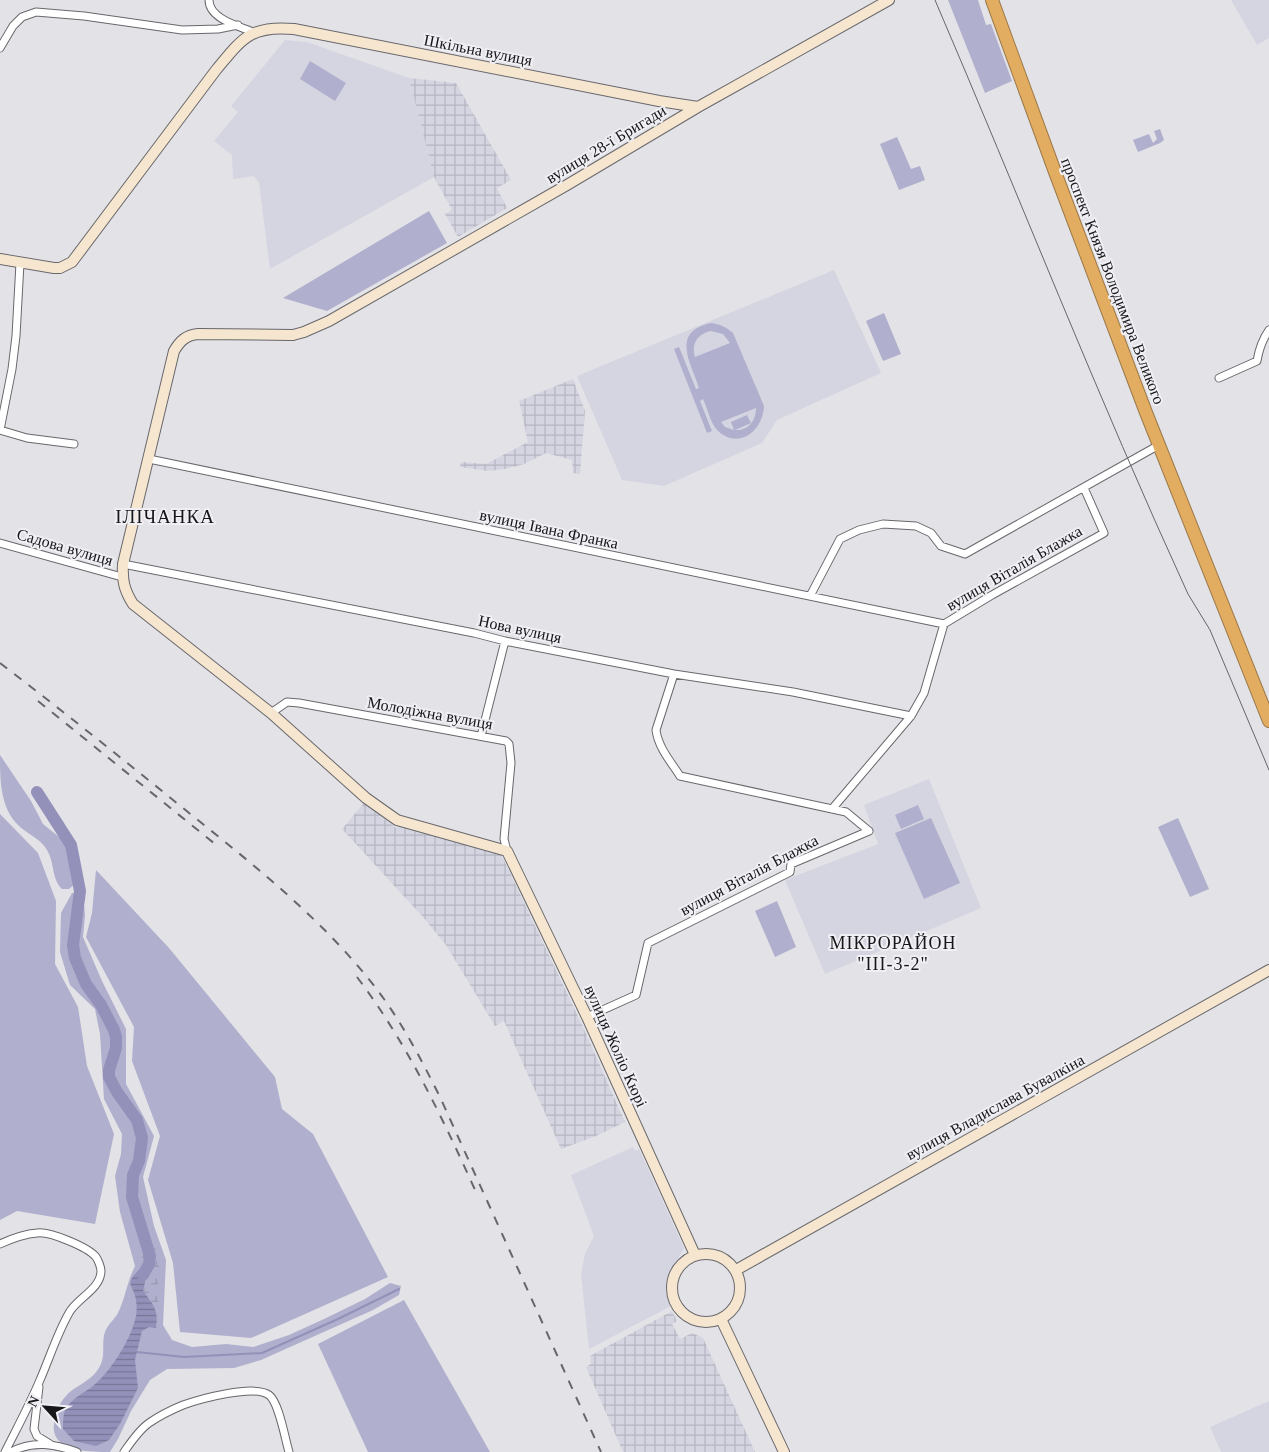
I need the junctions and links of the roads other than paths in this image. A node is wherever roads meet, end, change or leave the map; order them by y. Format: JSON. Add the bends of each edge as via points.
{"nodes":[{"id":1,"x":209,"y":0,"type":"edge"},
{"id":2,"x":889,"y":0,"type":"edge"},
{"id":3,"x":992,"y":0,"type":"edge"},
{"id":4,"x":238,"y":26,"type":"junction"},
{"id":5,"x":253,"y":32,"type":"junction"},
{"id":6,"x":0,"y":48,"type":"edge"},
{"id":7,"x":698,"y":107,"type":"junction"},
{"id":8,"x":0,"y":260,"type":"edge"},
{"id":9,"x":20,"y":263,"type":"junction"},
{"id":10,"x":1269,"y":330,"type":"edge"},
{"id":11,"x":1219,"y":378,"type":"dead end"},
{"id":12,"x":0,"y":430,"type":"edge"},
{"id":13,"x":74,"y":444,"type":"dead end"},
{"id":14,"x":1158,"y":445,"type":"junction"},
{"id":15,"x":149,"y":459,"type":"junction"},
{"id":16,"x":1084,"y":488,"type":"junction"},
{"id":17,"x":0,"y":543,"type":"edge"},
{"id":18,"x":124,"y":564,"type":"junction"},
{"id":19,"x":122,"y":577,"type":"junction"},
{"id":20,"x":810,"y":596,"type":"junction"},
{"id":21,"x":944,"y":624,"type":"junction"},
{"id":22,"x":505,"y":641,"type":"junction"},
{"id":23,"x":674,"y":674,"type":"junction"},
{"id":24,"x":270,"y":713,"type":"junction"},
{"id":25,"x":911,"y":716,"type":"junction"},
{"id":26,"x":1269,"y":721,"type":"edge"},
{"id":27,"x":481,"y":736,"type":"junction"},
{"id":28,"x":832,"y":809,"type":"junction"},
{"id":29,"x":507,"y":851,"type":"junction"},
{"id":30,"x":1269,"y":970,"type":"edge"},
{"id":31,"x":587,"y":1017,"type":"junction"},
{"id":32,"x":0,"y":1244,"type":"edge"},
{"id":33,"x":695,"y":1255,"type":"junction"},
{"id":34,"x":736,"y":1270,"type":"junction"},
{"id":35,"x":721,"y":1319,"type":"junction"},
{"id":36,"x":40,"y":1381,"type":"junction"},
{"id":37,"x":50,"y":1444,"type":"junction"},
{"id":38,"x":5,"y":1452,"type":"edge"},
{"id":39,"x":11,"y":1452,"type":"edge"},
{"id":40,"x":77,"y":1452,"type":"edge"},
{"id":41,"x":124,"y":1452,"type":"edge"},
{"id":42,"x":289,"y":1452,"type":"edge"},
{"id":43,"x":784,"y":1452,"type":"edge"}],
"edges":[{"from":1,"to":4,"type":"street","name":"Шкільна вулиця","via":[[211,11]]},
{"from":2,"to":7,"type":"street","name":"вулиця 28-ї Бригади"},
{"from":3,"to":14,"type":"highway","name":"проспект Князя Володимира Великого"},
{"from":4,"to":5,"type":"street","name":"Шкільна вулиця"},
{"from":4,"to":6,"type":"street","via":[[182,30],[36,12],[22,17]]},
{"from":5,"to":7,"type":"street","name":"Шкільна вулиця","via":[[294,29]]},
{"from":5,"to":9,"type":"street","via":[[216,70],[72,262],[54,268]]},
{"from":7,"to":15,"type":"street","name":"вулиця 28-ї Бригади","via":[[559,190],[304,332],[293,335],[198,334],[184,338],[174,352]]},
{"from":8,"to":9,"type":"street"},
{"from":9,"to":12,"type":"street","via":[[16,336]]},
{"from":10,"to":11,"type":"street","via":[[1258,349],[1257,361]]},
{"from":12,"to":13,"type":"street","via":[[27,438]]},
{"from":14,"to":16,"type":"street"},
{"from":14,"to":26,"type":"highway","name":"проспект Князя Володимира Великого"},
{"from":15,"to":18,"type":"street"},
{"from":15,"to":20,"type":"street","name":"вулиця Івана Франка"},
{"from":16,"to":20,"type":"street","via":[[965,554],[941,546],[931,533],[916,526],[883,524],[860,530],[840,539]]},
{"from":16,"to":21,"type":"street","name":"вулиця Віталія Блажка","via":[[1104,533]]},
{"from":17,"to":19,"type":"street","name":"Садова вулиця"},
{"from":18,"to":19,"type":"street"},
{"from":18,"to":22,"type":"street","name":"Нова вулиця"},
{"from":19,"to":24,"type":"street","via":[[133,604]]},
{"from":20,"to":21,"type":"street","name":"вулиця Івана Франка"},
{"from":21,"to":25,"type":"street","name":"вулиця Віталія Блажка","via":[[924,693]]},
{"from":22,"to":23,"type":"street","name":"Нова вулиця"},
{"from":22,"to":27,"type":"street"},
{"from":23,"to":25,"type":"street","name":"Нова вулиця","via":[[793,692]]},
{"from":23,"to":28,"type":"street","via":[[656,730],[680,776]]},
{"from":24,"to":27,"type":"street","name":"Молодіжна вулиця","via":[[287,702],[299,703]]},
{"from":24,"to":29,"type":"street","via":[[366,798],[397,820]]},
{"from":25,"to":28,"type":"street","name":"вулиця Віталія Блажка"},
{"from":27,"to":29,"type":"street","name":"Молодіжна вулиця","via":[[509,744],[512,763],[504,839]]},
{"from":28,"to":31,"type":"street","name":"вулиця Віталія Блажка","via":[[846,812],[869,830],[791,864],[790,872],[648,943],[636,995]]},
{"from":29,"to":31,"type":"street","name":"вулиця Жоліо Кюрі"},
{"from":30,"to":34,"type":"street","name":"вулиця Владислава Бувалкіна"},
{"from":31,"to":33,"type":"street","name":"вулиця Жоліо Кюрі"},
{"from":32,"to":36,"type":"street","via":[[38,1232],[80,1245],[97,1258],[101,1272],[99,1279],[67,1315]]},
{"from":33,"to":34,"type":"street","via":[[707,1253],[718,1256]]},
{"from":33,"to":35,"type":"street","via":[[685,1260],[672,1278],[671,1290],[676,1306],[688,1318],[699,1322]]},
{"from":34,"to":35,"type":"street","via":[[740,1281],[738,1298],[730,1312]]},
{"from":35,"to":43,"type":"street"},
{"from":36,"to":37,"type":"street","via":[[34,1429],[37,1436]]},
{"from":36,"to":38,"type":"street"},
{"from":37,"to":39,"type":"street","via":[[29,1445]]},
{"from":37,"to":40,"type":"street"},
{"from":41,"to":42,"type":"street","via":[[147,1424],[183,1405],[254,1390],[266,1393],[274,1401]]}]}
